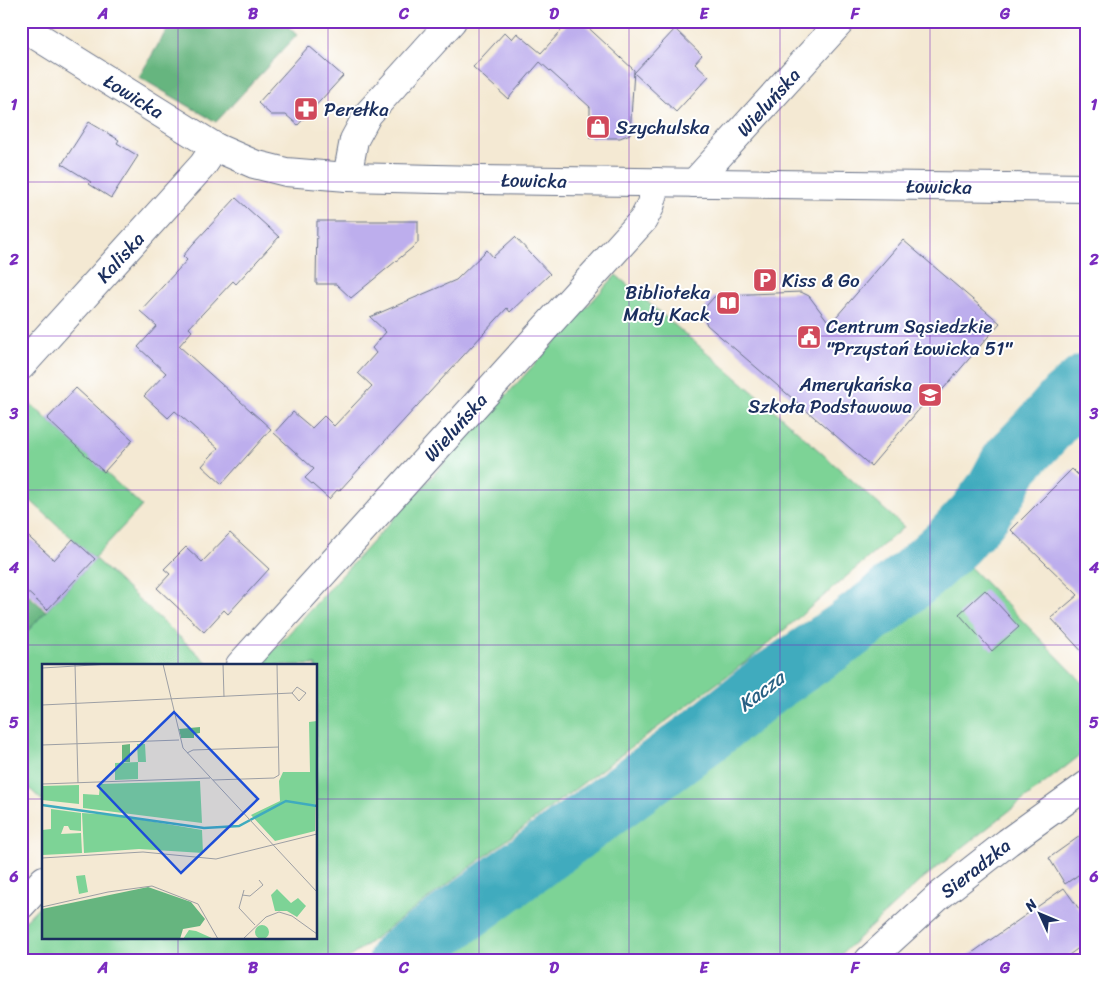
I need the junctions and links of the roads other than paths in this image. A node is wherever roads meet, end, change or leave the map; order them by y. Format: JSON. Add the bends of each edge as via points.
{"nodes":[{"id":1,"x":452,"y":21,"type":"edge"},
{"id":2,"x":841,"y":21,"type":"edge"},
{"id":3,"x":21,"y":26,"type":"edge"},
{"id":4,"x":215,"y":146,"type":"junction"},
{"id":5,"x":347,"y":177,"type":"junction"},
{"id":6,"x":657,"y":182,"type":"junction"},
{"id":7,"x":694,"y":183,"type":"junction"},
{"id":8,"x":1087,"y":188,"type":"edge"},
{"id":9,"x":21,"y":366,"type":"edge"},
{"id":10,"x":241,"y":664,"type":"edge"},
{"id":11,"x":1087,"y":784,"type":"edge"},
{"id":12,"x":42,"y":882,"type":"edge"},
{"id":13,"x":21,"y":905,"type":"edge"},
{"id":14,"x":869,"y":960,"type":"edge"}],
"edges":[{"from":1,"to":5,"type":"street","via":[[368,114],[354,140]]},
{"from":2,"to":7,"type":"street","name":"Wieluńska"},
{"from":3,"to":4,"type":"street","name":"Łowicka"},
{"from":4,"to":5,"type":"street","name":"Łowicka","via":[[254,164],[286,172]]},
{"from":4,"to":9,"type":"street","name":"Kaliska","via":[[203,165]]},
{"from":5,"to":6,"type":"street","name":"Łowicka"},
{"from":6,"to":7,"type":"street","name":"Łowicka"},
{"from":6,"to":10,"type":"street","name":"Wieluńska","via":[[643,220]]},
{"from":7,"to":8,"type":"street","name":"Łowicka"},
{"from":11,"to":14,"type":"street","name":"Sieradzka","via":[[938,897]]},
{"from":12,"to":13,"type":"street"}]}
